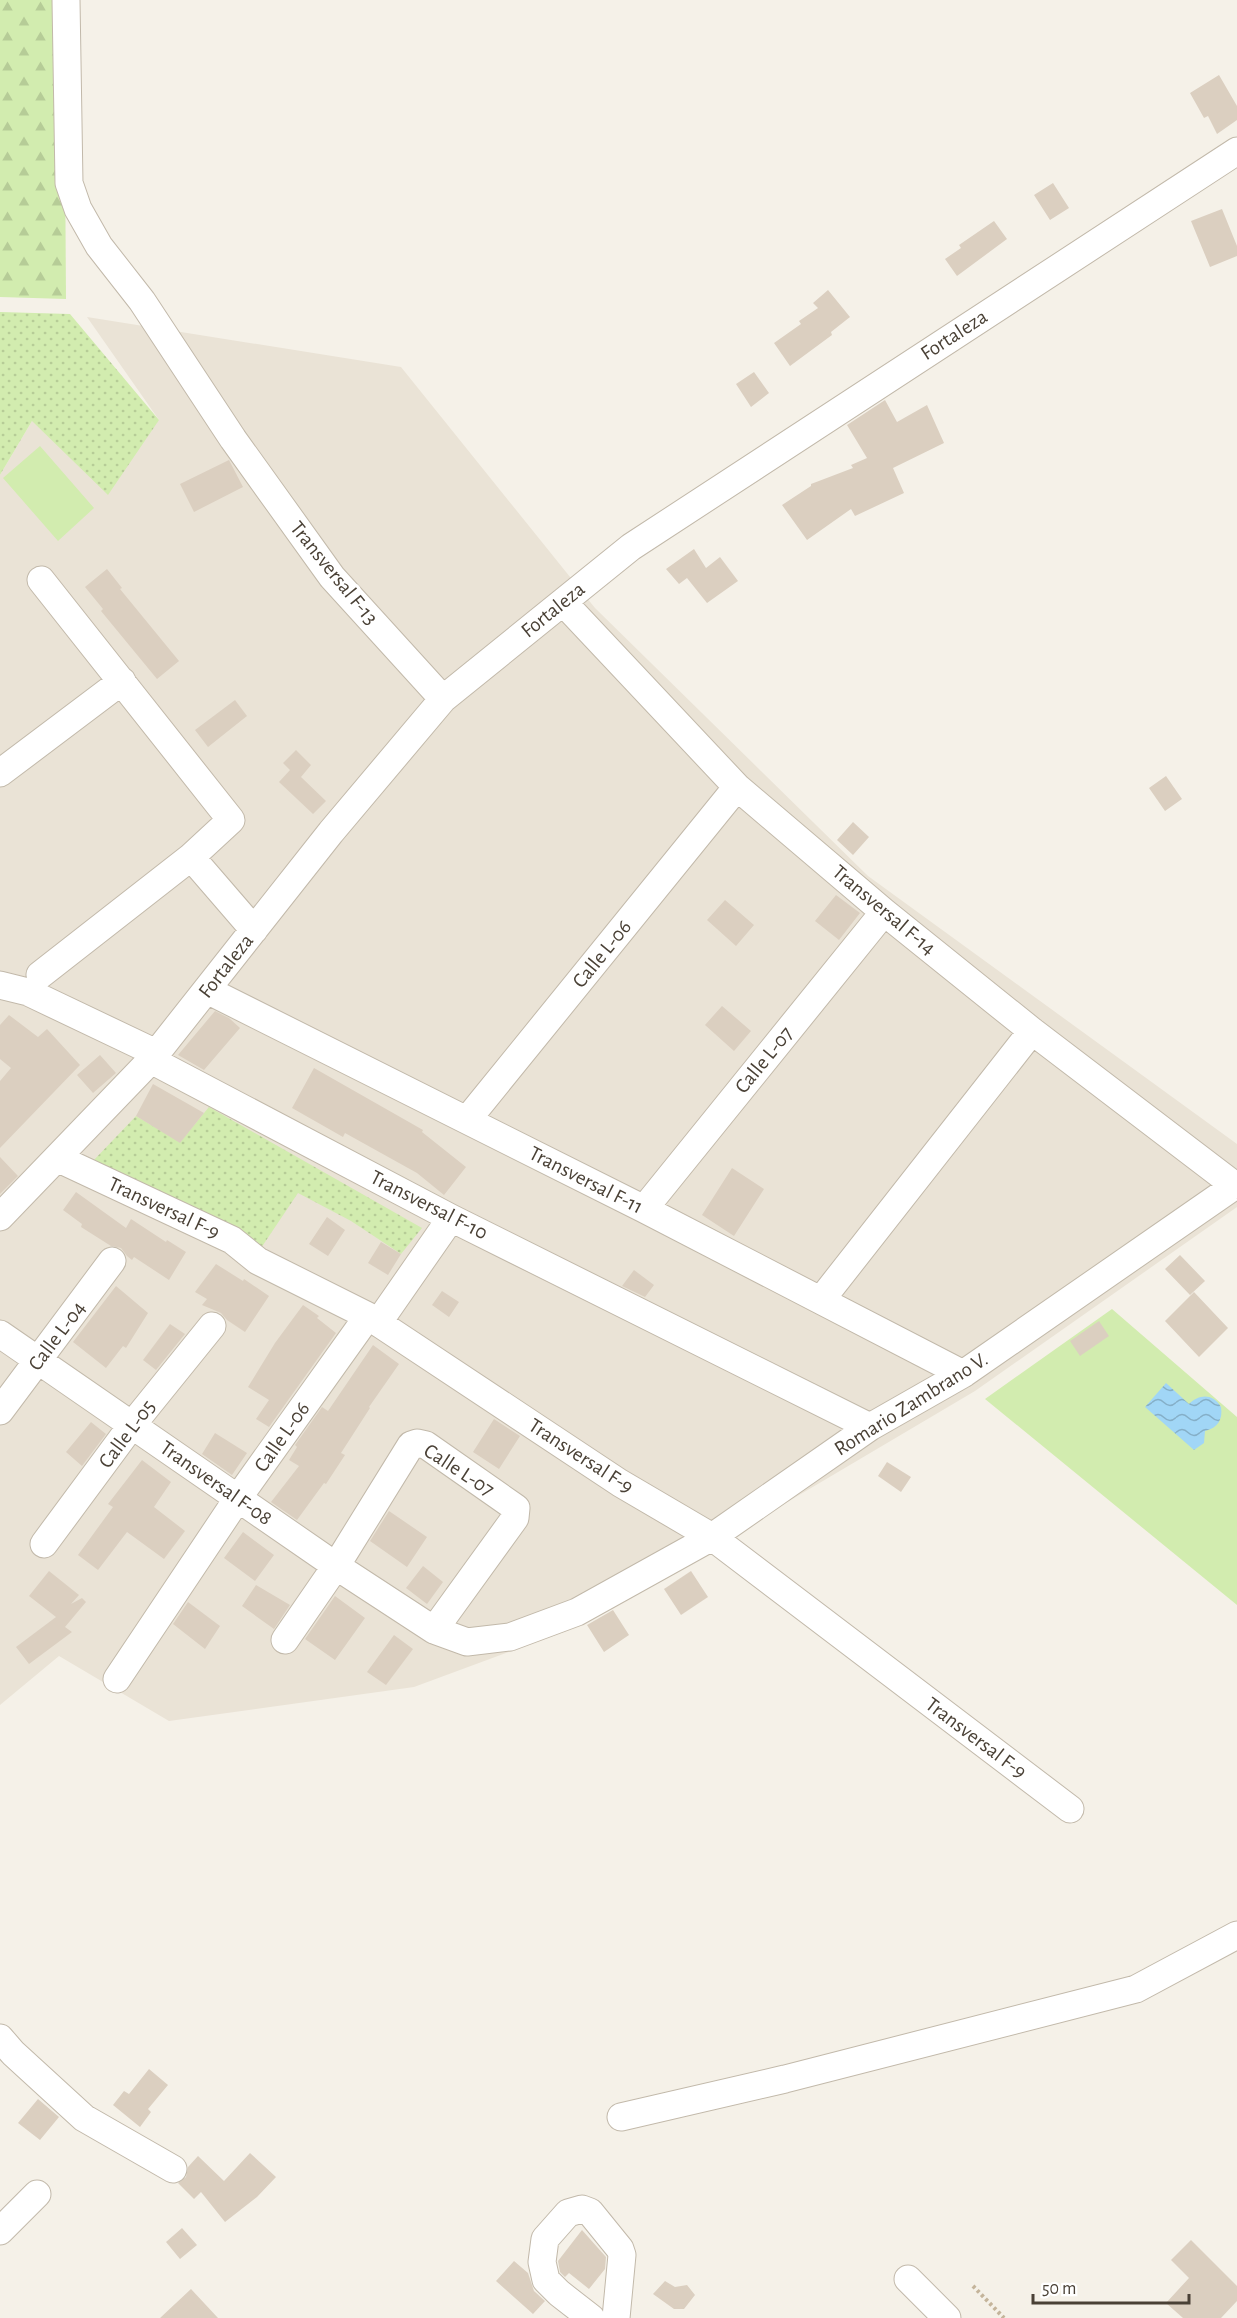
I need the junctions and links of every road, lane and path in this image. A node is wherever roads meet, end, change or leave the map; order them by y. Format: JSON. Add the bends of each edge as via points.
{"nodes":[{"id":1,"x":66,"y":0,"type":"edge"},
{"id":2,"x":1237,"y":152,"type":"edge"},
{"id":3,"x":41,"y":580,"type":"dead end"},
{"id":4,"x":563,"y":602,"type":"junction"},
{"id":5,"x":122,"y":681,"type":"junction"},
{"id":6,"x":443,"y":699,"type":"junction"},
{"id":7,"x":0,"y":772,"type":"edge"},
{"id":8,"x":737,"y":787,"type":"junction"},
{"id":9,"x":191,"y":857,"type":"junction"},
{"id":10,"x":884,"y":912,"type":"junction"},
{"id":11,"x":254,"y":930,"type":"junction"},
{"id":12,"x":40,"y":975,"type":"dead end"},
{"id":13,"x":0,"y":986,"type":"edge"},
{"id":14,"x":207,"y":990,"type":"junction"},
{"id":15,"x":1032,"y":1031,"type":"junction"},
{"id":16,"x":154,"y":1057,"type":"junction"},
{"id":17,"x":467,"y":1120,"type":"junction"},
{"id":18,"x":57,"y":1158,"type":"junction"},
{"id":19,"x":1236,"y":1184,"type":"edge"},
{"id":20,"x":644,"y":1209,"type":"junction"},
{"id":21,"x":0,"y":1217,"type":"edge"},
{"id":22,"x":451,"y":1218,"type":"junction"},
{"id":23,"x":112,"y":1261,"type":"dead end"},
{"id":24,"x":821,"y":1300,"type":"junction"},
{"id":25,"x":373,"y":1320,"type":"junction"},
{"id":26,"x":212,"y":1326,"type":"dead end"},
{"id":27,"x":0,"y":1334,"type":"edge"},
{"id":28,"x":38,"y":1362,"type":"junction"},
{"id":29,"x":963,"y":1374,"type":"junction"},
{"id":30,"x":0,"y":1411,"type":"edge"},
{"id":31,"x":132,"y":1425,"type":"junction"},
{"id":32,"x":870,"y":1427,"type":"junction"},
{"id":33,"x":238,"y":1498,"type":"junction"},
{"id":34,"x":712,"y":1537,"type":"junction"},
{"id":35,"x":44,"y":1544,"type":"dead end"},
{"id":36,"x":336,"y":1566,"type":"junction"},
{"id":37,"x":434,"y":1630,"type":"junction"},
{"id":38,"x":285,"y":1640,"type":"dead end"},
{"id":39,"x":117,"y":1678,"type":"dead end"},
{"id":40,"x":1070,"y":1809,"type":"dead end"},
{"id":41,"x":1237,"y":1935,"type":"edge"},
{"id":42,"x":0,"y":2038,"type":"edge"},
{"id":43,"x":621,"y":2117,"type":"dead end"},
{"id":44,"x":173,"y":2169,"type":"dead end"},
{"id":45,"x":37,"y":2194,"type":"dead end"},
{"id":46,"x":0,"y":2231,"type":"edge"},
{"id":47,"x":908,"y":2279,"type":"dead end"},
{"id":48,"x":973,"y":2286,"type":"dead end"},
{"id":49,"x":591,"y":2318,"type":"edge"},
{"id":50,"x":616,"y":2318,"type":"edge"},
{"id":51,"x":947,"y":2318,"type":"edge"},
{"id":52,"x":1004,"y":2318,"type":"edge"}],
"edges":[{"from":1,"to":6,"type":"street","name":"Transversal F-13","via":[[69,183],[78,209],[99,246],[332,577]]},
{"from":2,"to":4,"type":"street","name":"Fortaleza","via":[[631,547]]},
{"from":3,"to":5,"type":"street"},
{"from":4,"to":6,"type":"street","name":"Fortaleza"},
{"from":4,"to":8,"type":"street","name":"Transversal F-14"},
{"from":5,"to":7,"type":"street"},
{"from":5,"to":9,"type":"street","via":[[231,820]]},
{"from":6,"to":11,"type":"street","name":"Fortaleza"},
{"from":8,"to":10,"type":"street","name":"Transversal F-14"},
{"from":8,"to":17,"type":"street","name":"Calle L-06"},
{"from":9,"to":11,"type":"street"},
{"from":9,"to":12,"type":"street"},
{"from":10,"to":15,"type":"street","name":"Transversal F-14"},
{"from":10,"to":20,"type":"street","name":"Calle L-07"},
{"from":11,"to":14,"type":"street","name":"Fortaleza"},
{"from":13,"to":16,"type":"street","name":"Transversal F-10","via":[[28,992]]},
{"from":14,"to":16,"type":"street","name":"Fortaleza"},
{"from":14,"to":17,"type":"street","name":"Transversal F-11"},
{"from":15,"to":19,"type":"street","name":"Transversal F-14"},
{"from":15,"to":24,"type":"street"},
{"from":16,"to":18,"type":"street","name":"Fortaleza"},
{"from":16,"to":22,"type":"street","name":"Transversal F-10"},
{"from":17,"to":20,"type":"street","name":"Transversal F-11"},
{"from":18,"to":21,"type":"street","name":"Fortaleza"},
{"from":18,"to":25,"type":"street","name":"Transversal F-9","via":[[232,1240],[258,1261]]},
{"from":19,"to":29,"type":"street","name":"Romario Zambrano V."},
{"from":20,"to":24,"type":"street","name":"Transversal F-11"},
{"from":22,"to":25,"type":"street","name":"Calle L-06"},
{"from":22,"to":32,"type":"street","name":"Transversal F-10"},
{"from":23,"to":28,"type":"street","name":"Calle L-04"},
{"from":24,"to":29,"type":"street","name":"Transversal F-11"},
{"from":25,"to":33,"type":"street","name":"Calle L-06"},
{"from":25,"to":34,"type":"street","name":"Transversal F-9","via":[[620,1483]]},
{"from":26,"to":31,"type":"street","name":"Calle L-05"},
{"from":27,"to":28,"type":"street","name":"Transversal F-08"},
{"from":28,"to":30,"type":"street","name":"Calle L-04"},
{"from":28,"to":31,"type":"street","name":"Transversal F-08"},
{"from":29,"to":32,"type":"street","name":"Romario Zambrano V."},
{"from":31,"to":33,"type":"street","name":"Transversal F-08"},
{"from":31,"to":35,"type":"street","name":"Calle L-05"},
{"from":32,"to":34,"type":"street","name":"Romario Zambrano V."},
{"from":33,"to":36,"type":"street","name":"Transversal F-08"},
{"from":33,"to":39,"type":"street","name":"Calle L-06"},
{"from":34,"to":37,"type":"street","name":"Romario Zambrano V.","via":[[577,1612],[510,1637],[466,1642]]},
{"from":34,"to":40,"type":"street","name":"Transversal F-9"},
{"from":36,"to":37,"type":"street","name":"Transversal F-08"},
{"from":36,"to":37,"type":"street","name":"Calle L-07","via":[[411,1445],[426,1445],[516,1508],[515,1518]]},
{"from":36,"to":38,"type":"street","name":"Calle L-07"},
{"from":41,"to":43,"type":"street","via":[[1136,1989]]},
{"from":42,"to":44,"type":"street","via":[[84,2118]]},
{"from":45,"to":46,"type":"street"},
{"from":47,"to":51,"type":"street"},
{"from":48,"to":52,"type":"path"},
{"from":49,"to":50,"type":"street","via":[[546,2280],[542,2262],[545,2239],[575,2210],[590,2212],[620,2249]]}]}
